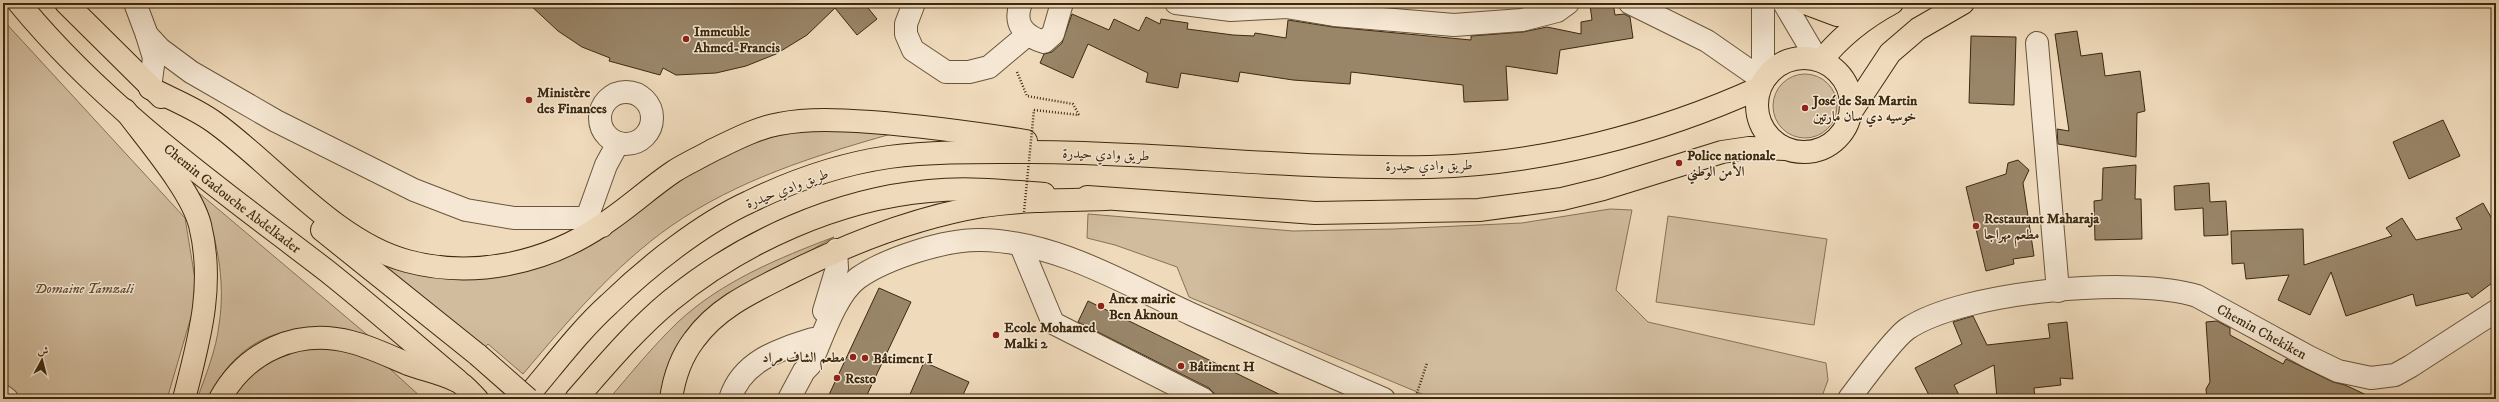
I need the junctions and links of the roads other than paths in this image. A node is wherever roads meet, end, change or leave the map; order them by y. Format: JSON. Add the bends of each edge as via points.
{"nodes":[{"id":1,"x":20,"y":3,"type":"edge"},
{"id":2,"x":66,"y":3,"type":"edge"},
{"id":3,"x":135,"y":3,"type":"edge"},
{"id":4,"x":914,"y":3,"type":"edge"},
{"id":5,"x":1021,"y":3,"type":"edge"},
{"id":6,"x":1062,"y":3,"type":"edge"},
{"id":7,"x":1176,"y":3,"type":"edge"},
{"id":8,"x":1568,"y":3,"type":"edge"},
{"id":9,"x":1630,"y":3,"type":"edge"},
{"id":10,"x":1763,"y":3,"type":"edge"},
{"id":11,"x":1784,"y":3,"type":"edge"},
{"id":12,"x":1805,"y":3,"type":"edge"},
{"id":13,"x":1892,"y":3,"type":"edge"},
{"id":14,"x":1963,"y":3,"type":"edge"},
{"id":15,"x":1866,"y":17,"type":"junction"},
{"id":16,"x":147,"y":35,"type":"junction"},
{"id":17,"x":1027,"y":35,"type":"junction"},
{"id":18,"x":2037,"y":43,"type":"dead end"},
{"id":19,"x":1819,"y":60,"type":"junction"},
{"id":20,"x":1762,"y":82,"type":"junction"},
{"id":21,"x":150,"y":88,"type":"junction"},
{"id":22,"x":125,"y":110,"type":"junction"},
{"id":23,"x":1851,"y":112,"type":"junction"},
{"id":24,"x":618,"y":143,"type":"dead end"},
{"id":25,"x":1786,"y":149,"type":"junction"},
{"id":26,"x":1092,"y":152,"type":"junction"},
{"id":27,"x":1106,"y":198,"type":"junction"},
{"id":28,"x":595,"y":222,"type":"junction"},
{"id":29,"x":1020,"y":246,"type":"junction"},
{"id":30,"x":836,"y":250,"type":"junction"},
{"id":31,"x":2058,"y":291,"type":"junction"},
{"id":32,"x":2496,"y":311,"type":"edge"},
{"id":33,"x":813,"y":339,"type":"junction"},
{"id":34,"x":804,"y":370,"type":"junction"},
{"id":35,"x":458,"y":381,"type":"junction"},
{"id":36,"x":3,"y":396,"type":"edge"},
{"id":37,"x":7,"y":399,"type":"edge"},
{"id":38,"x":184,"y":399,"type":"edge"},
{"id":39,"x":220,"y":399,"type":"edge"},
{"id":40,"x":477,"y":399,"type":"edge"},
{"id":41,"x":525,"y":399,"type":"edge"},
{"id":42,"x":528,"y":399,"type":"edge"},
{"id":43,"x":576,"y":399,"type":"edge"},
{"id":44,"x":671,"y":399,"type":"edge"},
{"id":45,"x":730,"y":399,"type":"edge"},
{"id":46,"x":789,"y":399,"type":"edge"},
{"id":47,"x":1202,"y":399,"type":"edge"},
{"id":48,"x":1384,"y":399,"type":"edge"},
{"id":49,"x":1848,"y":399,"type":"edge"}],
"edges":[{"from":1,"to":22,"type":"main road","name":"Chemin Gadouche Abdelkader","via":[[48,38]]},
{"from":2,"to":21,"type":"main road"},
{"from":3,"to":16,"type":"street"},
{"from":4,"to":17,"type":"street","via":[[906,24],[906,34],[913,50],[946,72],[969,72],[989,67]]},
{"from":5,"to":17,"type":"street","via":[[1017,18]]},
{"from":6,"to":17,"type":"street","via":[[1053,34],[1048,40],[1044,42]]},
{"from":7,"to":8,"type":"street","via":[[1231,10],[1286,7],[1342,16],[1454,25],[1522,20],[1557,11]]},
{"from":9,"to":20,"type":"street","via":[[1707,41]]},
{"from":10,"to":20,"type":"street"},
{"from":11,"to":19,"type":"street"},
{"from":12,"to":15,"type":"main road","via":[[1837,15]]},
{"from":13,"to":15,"type":"main road"},
{"from":14,"to":23,"type":"main road","via":[[1918,29],[1890,53]]},
{"from":15,"to":19,"type":"main road"},
{"from":16,"to":21,"type":"street","via":[[154,58]]},
{"from":16,"to":28,"type":"street","via":[[160,49],[197,75],[276,120],[414,190],[466,210],[507,216]]},
{"from":18,"to":31,"type":"street"},
{"from":19,"to":20,"type":"main road","via":[[1802,57],[1788,60],[1775,67]]},
{"from":19,"to":23,"type":"main road","via":[[1840,74],[1847,85],[1851,98]]},
{"from":20,"to":25,"type":"main road","via":[[1756,102],[1760,123],[1773,141]]},
{"from":20,"to":26,"type":"main road","name":"طريق وادي حيدرة","via":[[1683,117],[1592,145],[1544,156],[1489,163],[1429,167],[1331,165]]},
{"from":21,"to":28,"type":"main road","via":[[213,121],[343,229],[372,247],[406,261],[482,268],[519,263],[556,251]]},
{"from":21,"to":42,"type":"main road","bridge":true},
{"from":22,"to":35,"type":"main road","name":"Chemin Gadouche Abdelkader","via":[[161,144],[329,273]]},
{"from":22,"to":38,"type":"main road","via":[[179,183],[200,224],[206,291],[202,329]]},
{"from":23,"to":25,"type":"main road","via":[[1838,138],[1827,146],[1814,151]]},
{"from":24,"to":28,"type":"street","via":[[606,165]]},
{"from":25,"to":27,"type":"main road","via":[[1749,148],[1722,152],[1562,199],[1479,210],[1316,213]]},
{"from":26,"to":28,"type":"main road","via":[[908,125],[818,120],[778,124],[730,142],[674,171]]},
{"from":26,"to":41,"type":"main road","name":"طريق وادي حيدرة","via":[[934,153],[886,158],[801,180],[747,202],[686,240],[608,304]]},
{"from":27,"to":30,"type":"main road","via":[[1039,200],[981,207],[917,220]]},
{"from":27,"to":43,"type":"main road","via":[[980,189],[929,191],[883,199],[808,221],[767,238],[671,300],[623,345]]},
{"from":29,"to":34,"type":"street","via":[[982,240],[951,242],[899,259],[858,278],[842,297],[810,365]]},
{"from":29,"to":47,"type":"street","via":[[1053,323]]},
{"from":29,"to":48,"type":"street","via":[[1078,263]]},
{"from":30,"to":33,"type":"street","via":[[837,268],[830,295]]},
{"from":30,"to":44,"type":"main road","via":[[751,292],[714,318],[693,341],[682,360]]},
{"from":31,"to":32,"type":"street","name":"Chemin Chekiken","via":[[2127,287],[2184,292],[2246,321],[2309,357],[2338,371],[2362,378],[2395,375]]},
{"from":31,"to":49,"type":"street","name":"Chemin Chekiken","via":[[1962,306],[1906,330]]},
{"from":33,"to":34,"type":"street"},
{"from":33,"to":45,"type":"street","via":[[779,350],[751,365],[739,379]]},
{"from":34,"to":46,"type":"street"},
{"from":35,"to":39,"type":"main road","via":[[350,341],[326,337],[308,338],[274,346],[258,355],[226,387]]},
{"from":35,"to":40,"type":"main road","name":"Chemin Gadouche Abdelkader"},
{"from":36,"to":37,"type":"street"}]}
